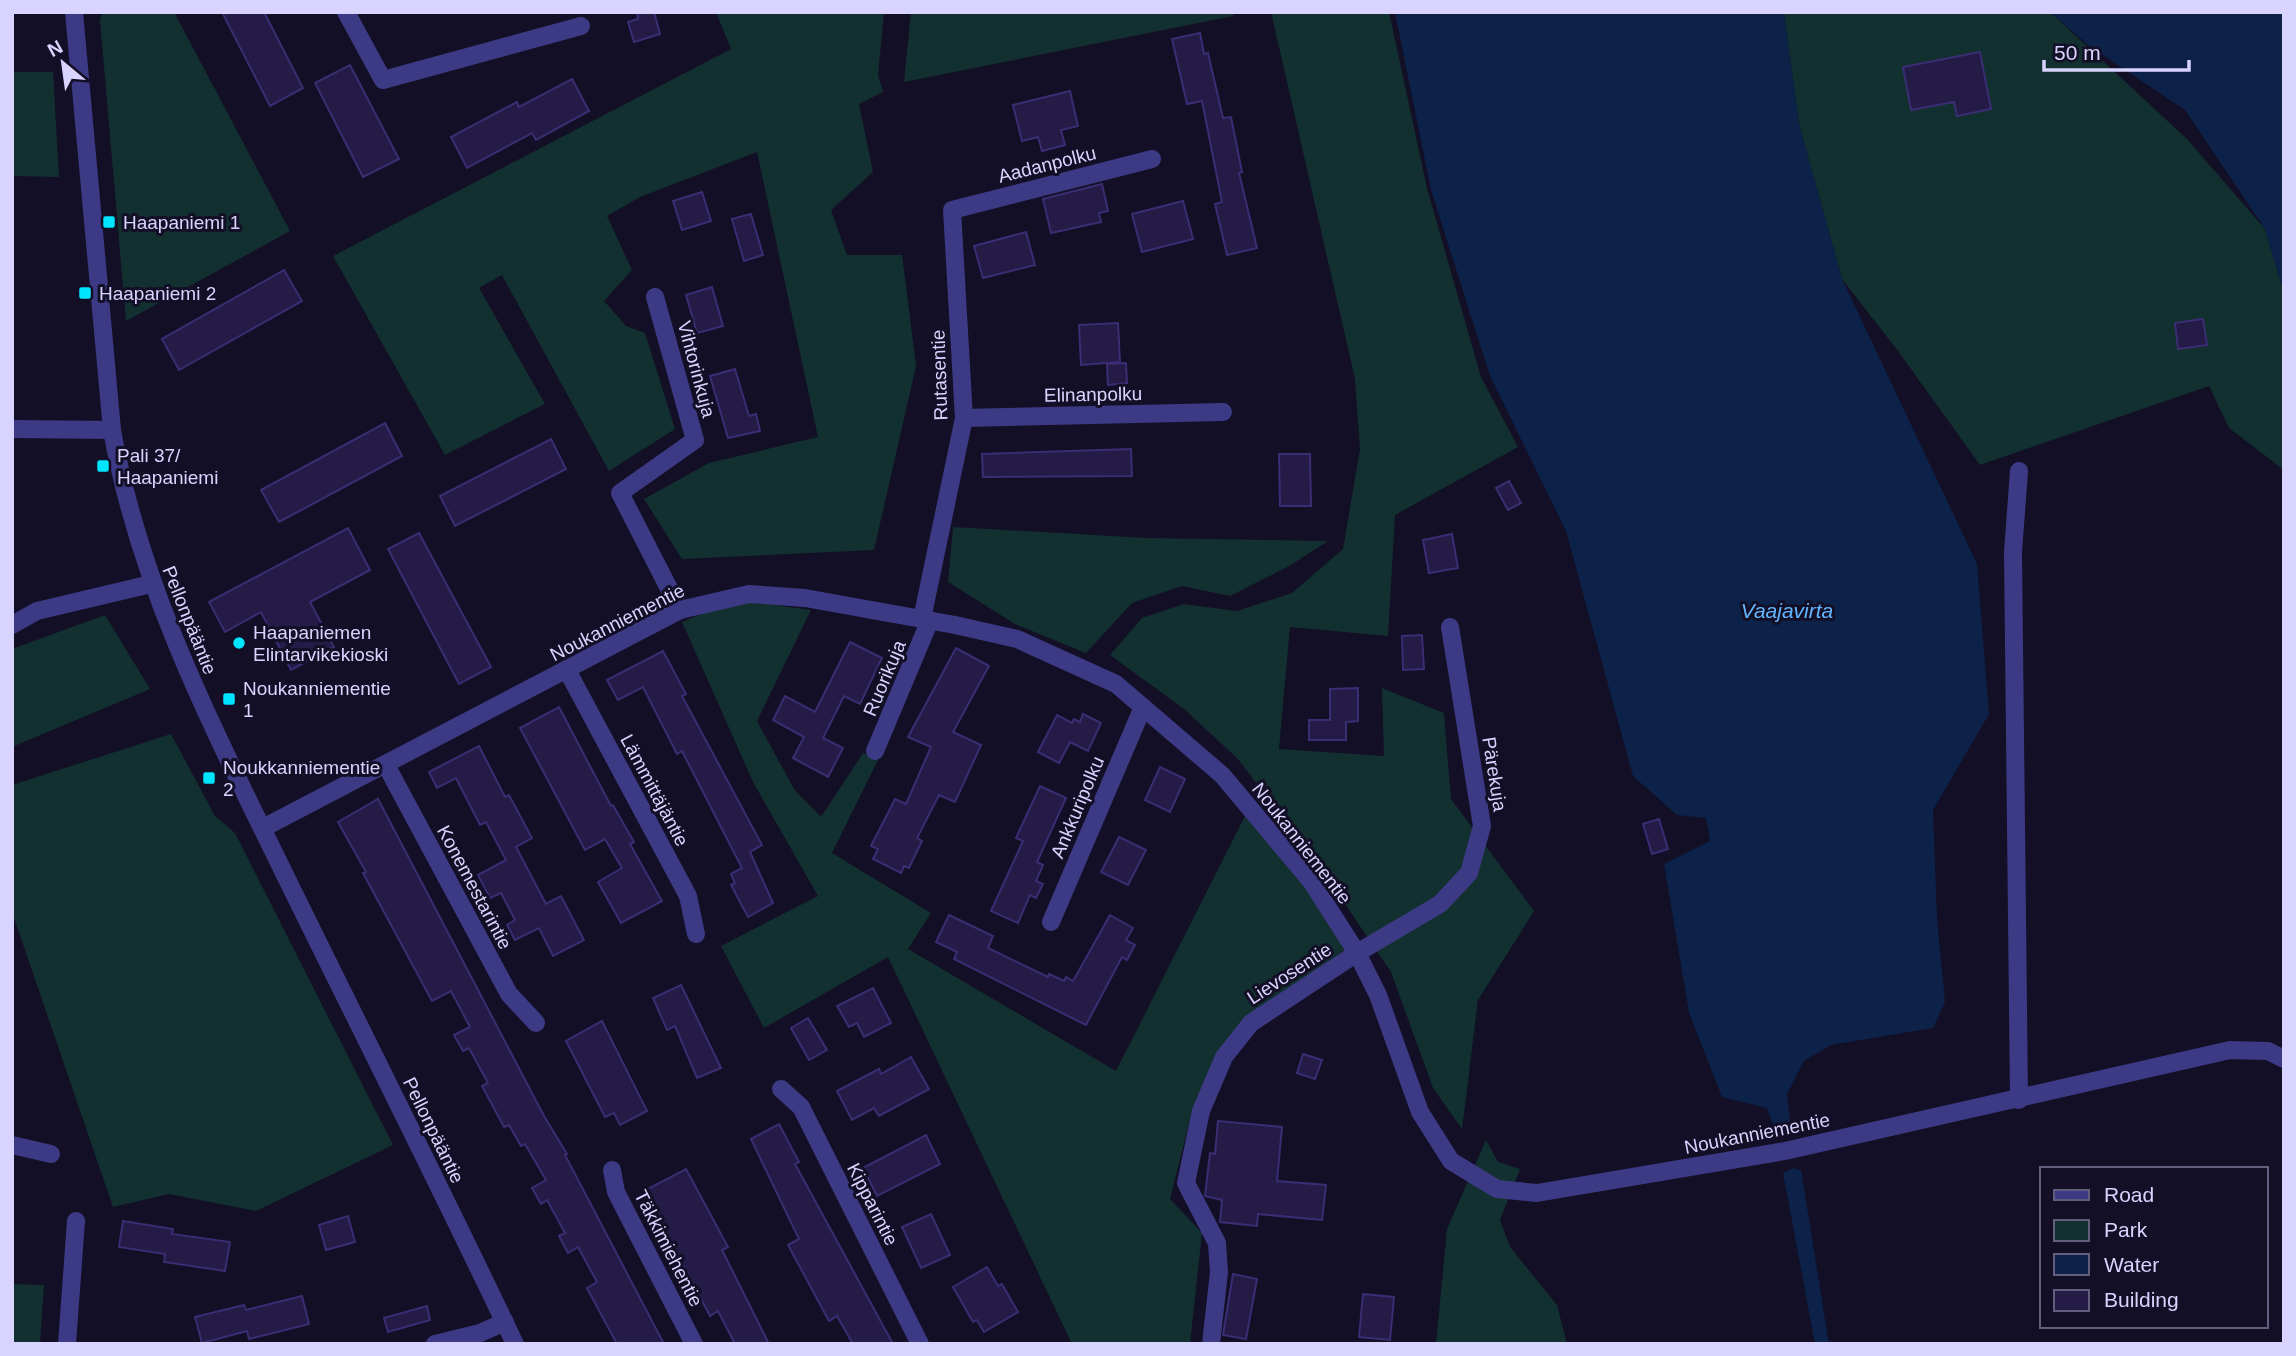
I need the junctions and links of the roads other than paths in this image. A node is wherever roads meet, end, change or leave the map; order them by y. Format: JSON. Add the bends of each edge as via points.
{"nodes":[{"id":1,"x":74,"y":12,"type":"edge"},
{"id":2,"x":346,"y":12,"type":"edge"},
{"id":3,"x":581,"y":26,"type":"dead end"},
{"id":4,"x":1152,"y":159,"type":"dead end"},
{"id":5,"x":952,"y":210,"type":"joint"},
{"id":6,"x":655,"y":297,"type":"dead end"},
{"id":7,"x":1223,"y":412,"type":"dead end"},
{"id":8,"x":964,"y":418,"type":"junction"},
{"id":9,"x":12,"y":429,"type":"edge"},
{"id":10,"x":112,"y":430,"type":"junction"},
{"id":11,"x":2019,"y":471,"type":"dead end"},
{"id":12,"x":151,"y":584,"type":"junction"},
{"id":13,"x":680,"y":610,"type":"junction"},
{"id":14,"x":926,"y":619,"type":"junction"},
{"id":15,"x":12,"y":625,"type":"edge"},
{"id":16,"x":1450,"y":627,"type":"dead end"},
{"id":17,"x":567,"y":670,"type":"junction"},
{"id":18,"x":1143,"y":707,"type":"junction"},
{"id":19,"x":876,"y":751,"type":"dead end"},
{"id":20,"x":386,"y":765,"type":"junction"},
{"id":21,"x":262,"y":828,"type":"junction"},
{"id":22,"x":1051,"y":922,"type":"dead end"},
{"id":23,"x":696,"y":934,"type":"dead end"},
{"id":24,"x":1357,"y":953,"type":"junction"},
{"id":25,"x":536,"y":1023,"type":"dead end"},
{"id":26,"x":2284,"y":1059,"type":"edge"},
{"id":27,"x":781,"y":1089,"type":"dead end"},
{"id":28,"x":2019,"y":1100,"type":"junction"},
{"id":29,"x":12,"y":1145,"type":"edge"},
{"id":30,"x":51,"y":1154,"type":"dead end"},
{"id":31,"x":612,"y":1170,"type":"dead end"},
{"id":32,"x":76,"y":1221,"type":"dead end"},
{"id":33,"x":505,"y":1322,"type":"junction"},
{"id":34,"x":67,"y":1344,"type":"edge"},
{"id":35,"x":435,"y":1344,"type":"edge"},
{"id":36,"x":515,"y":1344,"type":"edge"},
{"id":37,"x":694,"y":1344,"type":"edge"},
{"id":38,"x":920,"y":1344,"type":"edge"},
{"id":39,"x":1210,"y":1344,"type":"edge"}],
"edges":[{"from":1,"to":10,"type":"street","name":"Pellonpääntie"},
{"from":2,"to":3,"type":"street","via":[[383,80]]},
{"from":4,"to":5,"type":"street","name":"Aadanpolku"},
{"from":5,"to":8,"type":"street","name":"Rutasentie"},
{"from":6,"to":13,"type":"street","name":"Vihtorinkuja","via":[[695,440],[620,493]]},
{"from":7,"to":8,"type":"street","name":"Elinanpolku"},
{"from":8,"to":14,"type":"street","name":"Rutasentie"},
{"from":9,"to":10,"type":"street"},
{"from":10,"to":12,"type":"street","name":"Pellonpääntie","via":[[121,482]]},
{"from":11,"to":28,"type":"street","via":[[2013,552]]},
{"from":12,"to":15,"type":"street","via":[[37,611]]},
{"from":12,"to":21,"type":"street","name":"Pellonpääntie"},
{"from":13,"to":14,"type":"street","name":"Noukanniementie","via":[[749,594],[805,598]]},
{"from":13,"to":17,"type":"street","name":"Noukanniementie"},
{"from":14,"to":18,"type":"street","name":"Noukanniementie","via":[[1017,639],[1115,684]]},
{"from":14,"to":19,"type":"street","name":"Ruorikuja"},
{"from":16,"to":24,"type":"street","name":"Pärekuja","via":[[1482,825],[1469,873],[1440,904]]},
{"from":17,"to":20,"type":"street","name":"Noukanniementie"},
{"from":17,"to":23,"type":"street","name":"Lämmittäjäntie","via":[[688,896]]},
{"from":18,"to":22,"type":"street","name":"Ankkuripolku"},
{"from":18,"to":24,"type":"street","name":"Noukanniementie","via":[[1222,775],[1311,881]]},
{"from":20,"to":21,"type":"street","name":"Noukanniementie"},
{"from":20,"to":25,"type":"street","name":"Konemestarintie","via":[[509,994]]},
{"from":21,"to":33,"type":"street","name":"Pellonpääntie"},
{"from":24,"to":28,"type":"street","name":"Noukanniementie","via":[[1378,995],[1420,1112],[1451,1161],[1497,1189],[1537,1193],[1564,1189],[1785,1151]]},
{"from":24,"to":39,"type":"street","name":"Lievosentie","via":[[1251,1023],[1224,1057],[1201,1111],[1186,1184],[1217,1243],[1219,1272]]},
{"from":26,"to":28,"type":"street","name":"Noukanniementie","via":[[2268,1051],[2230,1050]]},
{"from":27,"to":38,"type":"street","name":"Kipparintie","via":[[801,1107]]},
{"from":29,"to":30,"type":"street"},
{"from":31,"to":37,"type":"street","name":"Täkkimiehentie","via":[[616,1192]]},
{"from":32,"to":34,"type":"street"},
{"from":33,"to":35,"type":"street"},
{"from":33,"to":36,"type":"street","name":"Pellonpääntie"}]}
